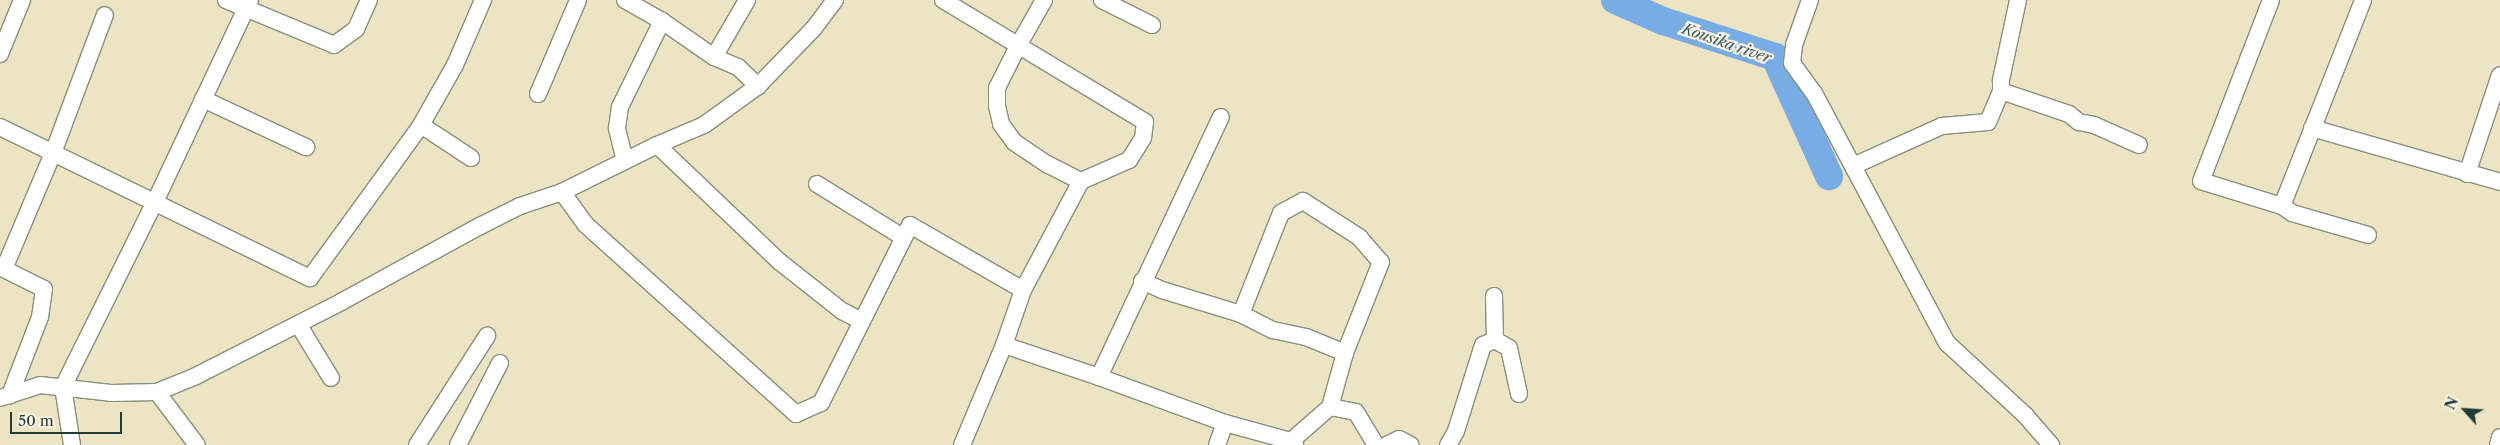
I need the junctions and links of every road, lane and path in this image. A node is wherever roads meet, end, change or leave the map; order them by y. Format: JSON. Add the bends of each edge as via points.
{"nodes":[{"id":1,"x":22,"y":0,"type":"edge"},
{"id":2,"x":226,"y":0,"type":"edge"},
{"id":3,"x":370,"y":0,"type":"edge"},
{"id":4,"x":483,"y":0,"type":"edge"},
{"id":5,"x":578,"y":0,"type":"edge"},
{"id":6,"x":626,"y":0,"type":"edge"},
{"id":7,"x":747,"y":0,"type":"edge"},
{"id":8,"x":835,"y":0,"type":"edge"},
{"id":9,"x":943,"y":0,"type":"edge"},
{"id":10,"x":1044,"y":0,"type":"edge"},
{"id":11,"x":1102,"y":0,"type":"edge"},
{"id":12,"x":1810,"y":0,"type":"edge"},
{"id":13,"x":2018,"y":0,"type":"edge"},
{"id":14,"x":2270,"y":0,"type":"edge"},
{"id":15,"x":2362,"y":0,"type":"edge"},
{"id":16,"x":248,"y":4,"type":"edge"},
{"id":17,"x":655,"y":11,"type":"edge"},
{"id":18,"x":105,"y":15,"type":"dead end"},
{"id":19,"x":1152,"y":25,"type":"dead end"},
{"id":20,"x":1018,"y":46,"type":"junction"},
{"id":21,"x":0,"y":54,"type":"edge"},
{"id":22,"x":714,"y":57,"type":"junction"},
{"id":23,"x":2500,"y":75,"type":"edge"},
{"id":24,"x":758,"y":86,"type":"junction"},
{"id":25,"x":2001,"y":91,"type":"junction"},
{"id":26,"x":538,"y":94,"type":"dead end"},
{"id":27,"x":203,"y":99,"type":"junction"},
{"id":28,"x":1221,"y":117,"type":"dead end"},
{"id":29,"x":421,"y":125,"type":"junction"},
{"id":30,"x":0,"y":127,"type":"edge"},
{"id":31,"x":2312,"y":128,"type":"junction"},
{"id":32,"x":657,"y":145,"type":"junction"},
{"id":33,"x":2139,"y":145,"type":"dead end"},
{"id":34,"x":306,"y":147,"type":"dead end"},
{"id":35,"x":53,"y":153,"type":"junction"},
{"id":36,"x":471,"y":158,"type":"dead end"},
{"id":37,"x":625,"y":161,"type":"junction"},
{"id":38,"x":1853,"y":166,"type":"junction"},
{"id":39,"x":2467,"y":174,"type":"junction"},
{"id":40,"x":1081,"y":181,"type":"junction"},
{"id":41,"x":2500,"y":182,"type":"edge"},
{"id":42,"x":817,"y":184,"type":"dead end"},
{"id":43,"x":562,"y":192,"type":"junction"},
{"id":44,"x":154,"y":204,"type":"junction"},
{"id":45,"x":2282,"y":206,"type":"junction"},
{"id":46,"x":2368,"y":235,"type":"dead end"},
{"id":47,"x":904,"y":238,"type":"junction"},
{"id":48,"x":2,"y":268,"type":"edge"},
{"id":49,"x":1142,"y":281,"type":"junction"},
{"id":50,"x":1023,"y":290,"type":"junction"},
{"id":51,"x":1494,"y":296,"type":"dead end"},
{"id":52,"x":1241,"y":314,"type":"junction"},
{"id":53,"x":862,"y":321,"type":"junction"},
{"id":54,"x":298,"y":324,"type":"junction"},
{"id":55,"x":487,"y":336,"type":"dead end"},
{"id":56,"x":1495,"y":340,"type":"junction"},
{"id":57,"x":1004,"y":345,"type":"junction"},
{"id":58,"x":1345,"y":353,"type":"junction"},
{"id":59,"x":500,"y":363,"type":"dead end"},
{"id":60,"x":1099,"y":377,"type":"junction"},
{"id":61,"x":331,"y":378,"type":"dead end"},
{"id":62,"x":63,"y":387,"type":"junction"},
{"id":63,"x":157,"y":392,"type":"junction"},
{"id":64,"x":1519,"y":394,"type":"dead end"},
{"id":65,"x":5,"y":397,"type":"edge"},
{"id":66,"x":1330,"y":407,"type":"junction"},
{"id":67,"x":1224,"y":423,"type":"junction"},
{"id":68,"x":2500,"y":438,"type":"edge"},
{"id":69,"x":1293,"y":443,"type":"edge"},
{"id":70,"x":72,"y":445,"type":"edge"},
{"id":71,"x":197,"y":445,"type":"edge"},
{"id":72,"x":417,"y":445,"type":"edge"},
{"id":73,"x":458,"y":445,"type":"edge"},
{"id":74,"x":962,"y":445,"type":"edge"},
{"id":75,"x":1217,"y":445,"type":"edge"},
{"id":76,"x":1376,"y":445,"type":"edge"},
{"id":77,"x":1387,"y":445,"type":"edge"},
{"id":78,"x":1411,"y":445,"type":"edge"},
{"id":79,"x":1448,"y":445,"type":"edge"},
{"id":80,"x":2051,"y":445,"type":"edge"},
{"id":81,"x":2498,"y":445,"type":"edge"}],
"edges":[{"from":1,"to":21,"type":"street"},
{"from":2,"to":16,"type":"street"},
{"from":3,"to":16,"type":"street","via":[[356,29],[334,45]]},
{"from":4,"to":29,"type":"street","via":[[455,65]]},
{"from":5,"to":26,"type":"street"},
{"from":6,"to":17,"type":"street"},
{"from":7,"to":22,"type":"street"},
{"from":8,"to":24,"type":"street","via":[[814,28]]},
{"from":9,"to":20,"type":"street"},
{"from":10,"to":20,"type":"street"},
{"from":11,"to":19,"type":"street"},
{"from":12,"to":38,"type":"street","via":[[1794,45],[1792,63],[1814,93]]},
{"from":13,"to":25,"type":"street"},
{"from":14,"to":45,"type":"street","via":[[2201,181]]},
{"from":15,"to":31,"type":"street"},
{"from":16,"to":27,"type":"street"},
{"from":17,"to":22,"type":"street"},
{"from":17,"to":37,"type":"street","via":[[620,107],[617,128]]},
{"from":18,"to":35,"type":"street"},
{"from":20,"to":40,"type":"street","via":[[997,88],[1001,124],[1014,142]]},
{"from":20,"to":40,"type":"street","via":[[1144,122],[1143,138],[1129,160]]},
{"from":22,"to":24,"type":"street","via":[[738,67]]},
{"from":23,"to":39,"type":"street"},
{"from":24,"to":32,"type":"street","via":[[704,125]]},
{"from":25,"to":33,"type":"street","via":[[2069,114],[2079,122],[2094,125]]},
{"from":25,"to":38,"type":"street","via":[[1988,122],[1942,126]]},
{"from":27,"to":34,"type":"street"},
{"from":27,"to":44,"type":"street"},
{"from":28,"to":49,"type":"street"},
{"from":29,"to":36,"type":"street"},
{"from":29,"to":44,"type":"street","via":[[310,278]]},
{"from":30,"to":35,"type":"street"},
{"from":31,"to":39,"type":"street"},
{"from":31,"to":45,"type":"street"},
{"from":32,"to":37,"type":"street"},
{"from":32,"to":53,"type":"street","via":[[780,262],[842,311]]},
{"from":35,"to":44,"type":"street"},
{"from":35,"to":48,"type":"street"},
{"from":37,"to":43,"type":"street"},
{"from":38,"to":80,"type":"street","via":[[1947,343],[2025,415]]},
{"from":39,"to":41,"type":"street"},
{"from":40,"to":50,"type":"street"},
{"from":42,"to":47,"type":"street"},
{"from":43,"to":53,"type":"street","via":[[585,224],[796,414],[821,403]]},
{"from":43,"to":54,"type":"street","via":[[520,206],[480,226]]},
{"from":44,"to":62,"type":"street"},
{"from":45,"to":46,"type":"street","via":[[2292,213]]},
{"from":47,"to":50,"type":"street","via":[[910,225]]},
{"from":47,"to":53,"type":"street"},
{"from":48,"to":65,"type":"street","via":[[44,289],[40,317]]},
{"from":49,"to":52,"type":"street"},
{"from":49,"to":60,"type":"street"},
{"from":50,"to":57,"type":"street"},
{"from":51,"to":56,"type":"street"},
{"from":52,"to":58,"type":"street","via":[[1273,330],[1306,337]]},
{"from":52,"to":58,"type":"street","via":[[1281,213],[1303,201],[1359,237],[1380,262]]},
{"from":54,"to":61,"type":"street"},
{"from":54,"to":63,"type":"street","via":[[196,376]]},
{"from":55,"to":72,"type":"street"},
{"from":56,"to":64,"type":"street","via":[[1509,348]]},
{"from":56,"to":79,"type":"street","via":[[1483,344],[1456,431]]},
{"from":57,"to":60,"type":"street"},
{"from":57,"to":74,"type":"street"},
{"from":58,"to":66,"type":"street"},
{"from":59,"to":73,"type":"street"},
{"from":60,"to":67,"type":"street"},
{"from":62,"to":63,"type":"street","via":[[111,393]]},
{"from":62,"to":65,"type":"street","via":[[40,385]]},
{"from":62,"to":70,"type":"street"},
{"from":63,"to":71,"type":"street"},
{"from":66,"to":69,"type":"street"},
{"from":66,"to":76,"type":"street","via":[[1356,412]]},
{"from":67,"to":69,"type":"street"},
{"from":67,"to":75,"type":"street"},
{"from":68,"to":81,"type":"street"},
{"from":77,"to":78,"type":"street","via":[[1399,439]]}]}
